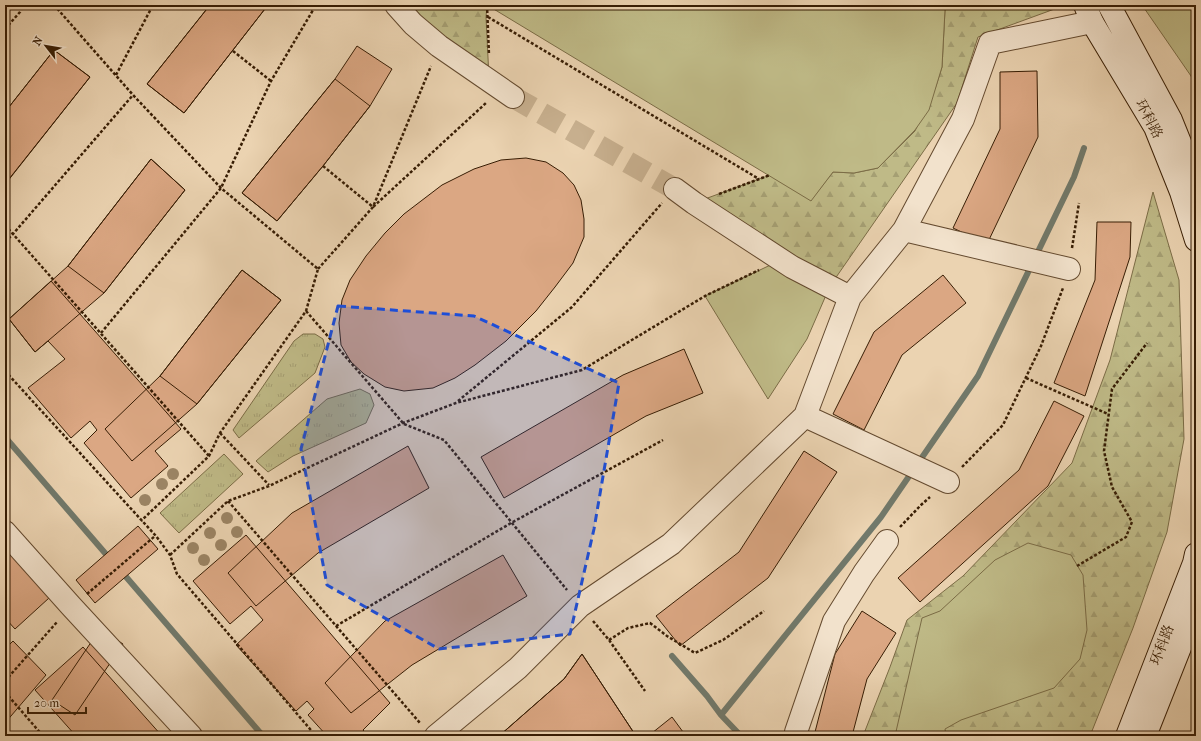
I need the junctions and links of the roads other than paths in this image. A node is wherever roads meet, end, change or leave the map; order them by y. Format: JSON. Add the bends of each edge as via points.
{"nodes":[{"id":1,"x":396,"y":5,"type":"edge"},
{"id":2,"x":1109,"y":5,"type":"edge"},
{"id":3,"x":1088,"y":13,"type":"edge"},
{"id":4,"x":502,"y":89,"type":"tunnel mouth"},
{"id":5,"x":1196,"y":182,"type":"edge"},
{"id":6,"x":675,"y":188,"type":"tunnel mouth"},
{"id":7,"x":904,"y":230,"type":"junction"},
{"id":8,"x":1196,"y":240,"type":"edge"},
{"id":9,"x":1069,"y":269,"type":"road end"},
{"id":10,"x":850,"y":297,"type":"junction"},
{"id":11,"x":805,"y":416,"type":"junction"},
{"id":12,"x":948,"y":482,"type":"road end"},
{"id":13,"x":5,"y":532,"type":"edge"},
{"id":14,"x":887,"y":541,"type":"road end"},
{"id":15,"x":1196,"y":554,"type":"edge"},
{"id":16,"x":1196,"y":607,"type":"edge"},
{"id":17,"x":428,"y":730,"type":"edge"},
{"id":18,"x":191,"y":736,"type":"edge"},
{"id":19,"x":796,"y":736,"type":"edge"},
{"id":20,"x":1127,"y":736,"type":"edge"},
{"id":21,"x":1145,"y":736,"type":"edge"}],
"edges":[{"from":1,"to":4,"type":"street","via":[[438,46]]},
{"from":2,"to":5,"type":"street","name":"环科路","via":[[1171,120]]},
{"from":3,"to":7,"type":"street","via":[[990,43],[963,119]]},
{"from":3,"to":8,"type":"street","name":"环科路","via":[[1155,127],[1181,192]]},
{"from":6,"to":10,"type":"street","via":[[792,267]]},
{"from":7,"to":9,"type":"street"},
{"from":7,"to":10,"type":"street"},
{"from":10,"to":11,"type":"street"},
{"from":11,"to":12,"type":"street"},
{"from":11,"to":17,"type":"street","via":[[671,544],[580,606],[518,668]]},
{"from":13,"to":18,"type":"street"},
{"from":14,"to":19,"type":"street","via":[[834,621]]},
{"from":15,"to":20,"type":"street","name":"环科路"},
{"from":16,"to":21,"type":"street","name":"环科路"}]}
